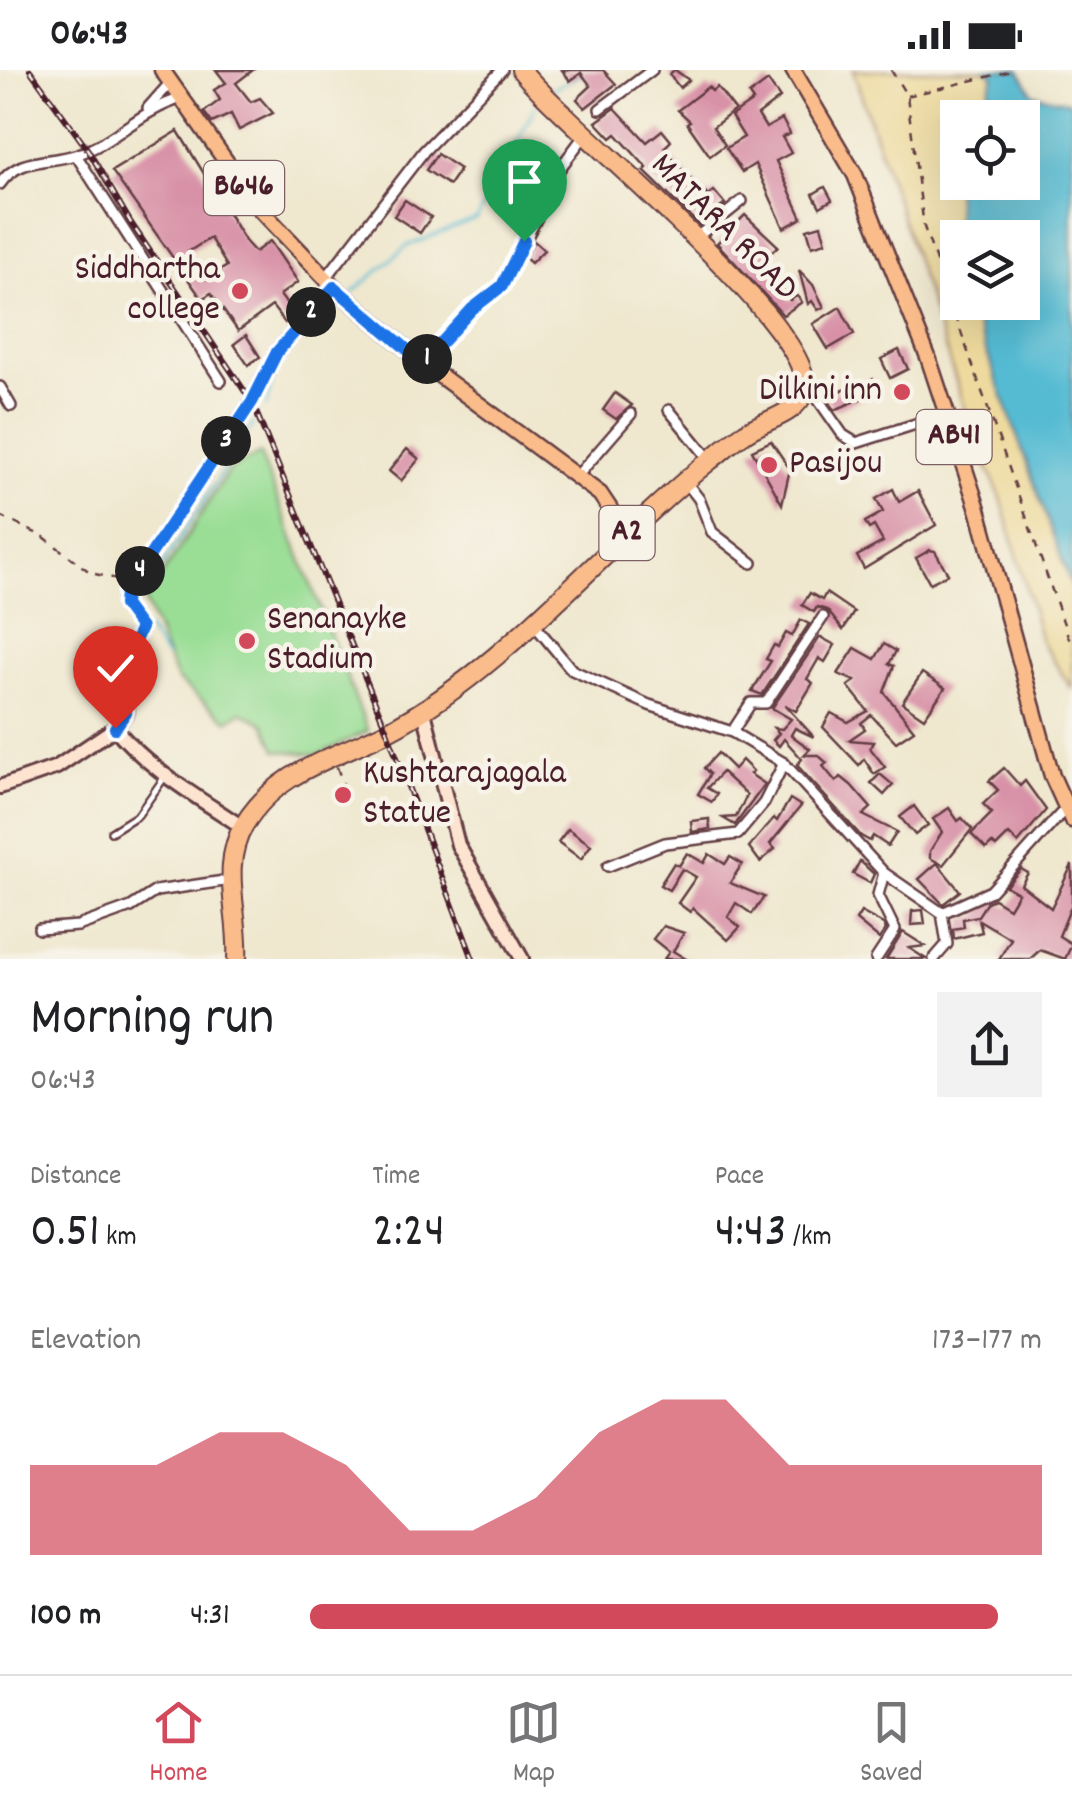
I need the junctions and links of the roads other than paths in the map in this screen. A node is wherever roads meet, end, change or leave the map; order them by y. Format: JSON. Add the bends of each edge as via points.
{"nodes":[{"id":1,"x":502,"y":70,"type":"edge"},
{"id":2,"x":521,"y":70,"type":"edge"},
{"id":3,"x":652,"y":70,"type":"edge"},
{"id":4,"x":793,"y":70,"type":"edge"},
{"id":5,"x":166,"y":76,"type":"edge"},
{"id":6,"x":182,"y":98,"type":"junction"},
{"id":7,"x":146,"y":110,"type":"junction"},
{"id":8,"x":600,"y":110,"type":"dead end"},
{"id":9,"x":584,"y":136,"type":"junction"},
{"id":10,"x":76,"y":156,"type":"junction"},
{"id":11,"x":0,"y":184,"type":"edge"},
{"id":12,"x":742,"y":200,"type":"dead end"},
{"id":13,"x":697,"y":237,"type":"junction"},
{"id":14,"x":334,"y":286,"type":"junction"},
{"id":15,"x":423,"y":363,"type":"junction"},
{"id":16,"x":221,"y":380,"type":"dead end"},
{"id":17,"x":806,"y":381,"type":"junction"},
{"id":18,"x":0,"y":387,"type":"edge"},
{"id":19,"x":796,"y":404,"type":"junction"},
{"id":20,"x":11,"y":406,"type":"dead end"},
{"id":21,"x":669,"y":410,"type":"dead end"},
{"id":22,"x":824,"y":410,"type":"junction"},
{"id":23,"x":630,"y":414,"type":"dead end"},
{"id":24,"x":947,"y":414,"type":"junction"},
{"id":25,"x":710,"y":460,"type":"junction"},
{"id":26,"x":578,"y":475,"type":"junction"},
{"id":27,"x":685,"y":481,"type":"junction"},
{"id":28,"x":610,"y":509,"type":"junction"},
{"id":29,"x":636,"y":524,"type":"junction"},
{"id":30,"x":613,"y":548,"type":"junction"},
{"id":31,"x":752,"y":563,"type":"dead end"},
{"id":32,"x":823,"y":617,"type":"dead end"},
{"id":33,"x":532,"y":622,"type":"junction"},
{"id":34,"x":423,"y":708,"type":"junction"},
{"id":35,"x":115,"y":728,"type":"junction"},
{"id":36,"x":732,"y":732,"type":"junction"},
{"id":37,"x":784,"y":763,"type":"junction"},
{"id":38,"x":166,"y":776,"type":"junction"},
{"id":39,"x":0,"y":787,"type":"edge"},
{"id":40,"x":1069,"y":815,"type":"edge"},
{"id":41,"x":242,"y":827,"type":"junction"},
{"id":42,"x":111,"y":832,"type":"dead end"},
{"id":43,"x":608,"y":866,"type":"dead end"},
{"id":44,"x":884,"y":873,"type":"junction"},
{"id":45,"x":232,"y":880,"type":"junction"},
{"id":46,"x":942,"y":913,"type":"junction"},
{"id":47,"x":40,"y":929,"type":"dead end"},
{"id":48,"x":238,"y":959,"type":"edge"},
{"id":49,"x":522,"y":959,"type":"edge"},
{"id":50,"x":876,"y":959,"type":"edge"},
{"id":51,"x":934,"y":959,"type":"edge"}],
"edges":[{"from":1,"to":14,"type":"street","via":[[424,151]]},
{"from":2,"to":9,"type":"highway","name":"MATARA ROAD"},
{"from":3,"to":8,"type":"street"},
{"from":4,"to":24,"type":"main road","number":"AB41","via":[[855,175]]},
{"from":5,"to":6,"type":"main road","number":"B646"},
{"from":5,"to":7,"type":"street"},
{"from":6,"to":7,"type":"street"},
{"from":6,"to":14,"type":"main road","number":"B646","via":[[258,208]]},
{"from":7,"to":10,"type":"street"},
{"from":9,"to":13,"type":"highway","name":"MATARA ROAD"},
{"from":9,"to":15,"type":"street","via":[[552,178],[502,286]]},
{"from":10,"to":11,"type":"street","via":[[34,161],[8,172]]},
{"from":10,"to":16,"type":"street"},
{"from":12,"to":13,"type":"street"},
{"from":13,"to":17,"type":"highway","name":"MATARA ROAD","via":[[778,329]]},
{"from":14,"to":15,"type":"main road","number":"B646"},
{"from":14,"to":35,"type":"street","via":[[277,352],[252,402],[132,583],[124,605],[141,628],[124,664],[126,712]]},
{"from":15,"to":26,"type":"main road","number":"B646"},
{"from":17,"to":19,"type":"highway"},
{"from":17,"to":22,"type":"street"},
{"from":18,"to":20,"type":"street"},
{"from":19,"to":22,"type":"street"},
{"from":19,"to":25,"type":"highway","number":"A2"},
{"from":21,"to":25,"type":"street"},
{"from":22,"to":24,"type":"street","via":[[856,444]]},
{"from":23,"to":26,"type":"street"},
{"from":24,"to":40,"type":"main road","number":"AB41","via":[[1040,739]]},
{"from":25,"to":27,"type":"highway","number":"A2"},
{"from":26,"to":28,"type":"main road","number":"B646"},
{"from":27,"to":29,"type":"highway","number":"A2"},
{"from":27,"to":31,"type":"street","via":[[712,532]]},
{"from":28,"to":29,"type":"main road","number":"B646"},
{"from":28,"to":30,"type":"main road"},
{"from":29,"to":30,"type":"highway","number":"A2"},
{"from":30,"to":33,"type":"highway","number":"A2"},
{"from":32,"to":36,"type":"street","via":[[784,682],[766,703],[751,703]]},
{"from":33,"to":34,"type":"highway","number":"A2"},
{"from":33,"to":36,"type":"street","via":[[572,670],[649,706]]},
{"from":34,"to":41,"type":"highway","number":"A2","via":[[282,780]]},
{"from":34,"to":49,"type":"street","via":[[458,846]]},
{"from":35,"to":38,"type":"street"},
{"from":35,"to":39,"type":"street","via":[[57,767]]},
{"from":36,"to":37,"type":"street"},
{"from":37,"to":43,"type":"street","via":[[738,834],[665,844]]},
{"from":37,"to":44,"type":"street"},
{"from":38,"to":41,"type":"street"},
{"from":38,"to":42,"type":"lane","via":[[138,815]]},
{"from":40,"to":46,"type":"street","via":[[991,891]]},
{"from":41,"to":45,"type":"highway","number":"A2"},
{"from":44,"to":46,"type":"street"},
{"from":44,"to":50,"type":"street","via":[[878,895],[896,930]]},
{"from":45,"to":47,"type":"street","via":[[156,891],[78,926]]},
{"from":45,"to":48,"type":"highway","number":"A2"},
{"from":46,"to":51,"type":"street","via":[[947,944]]}]}
